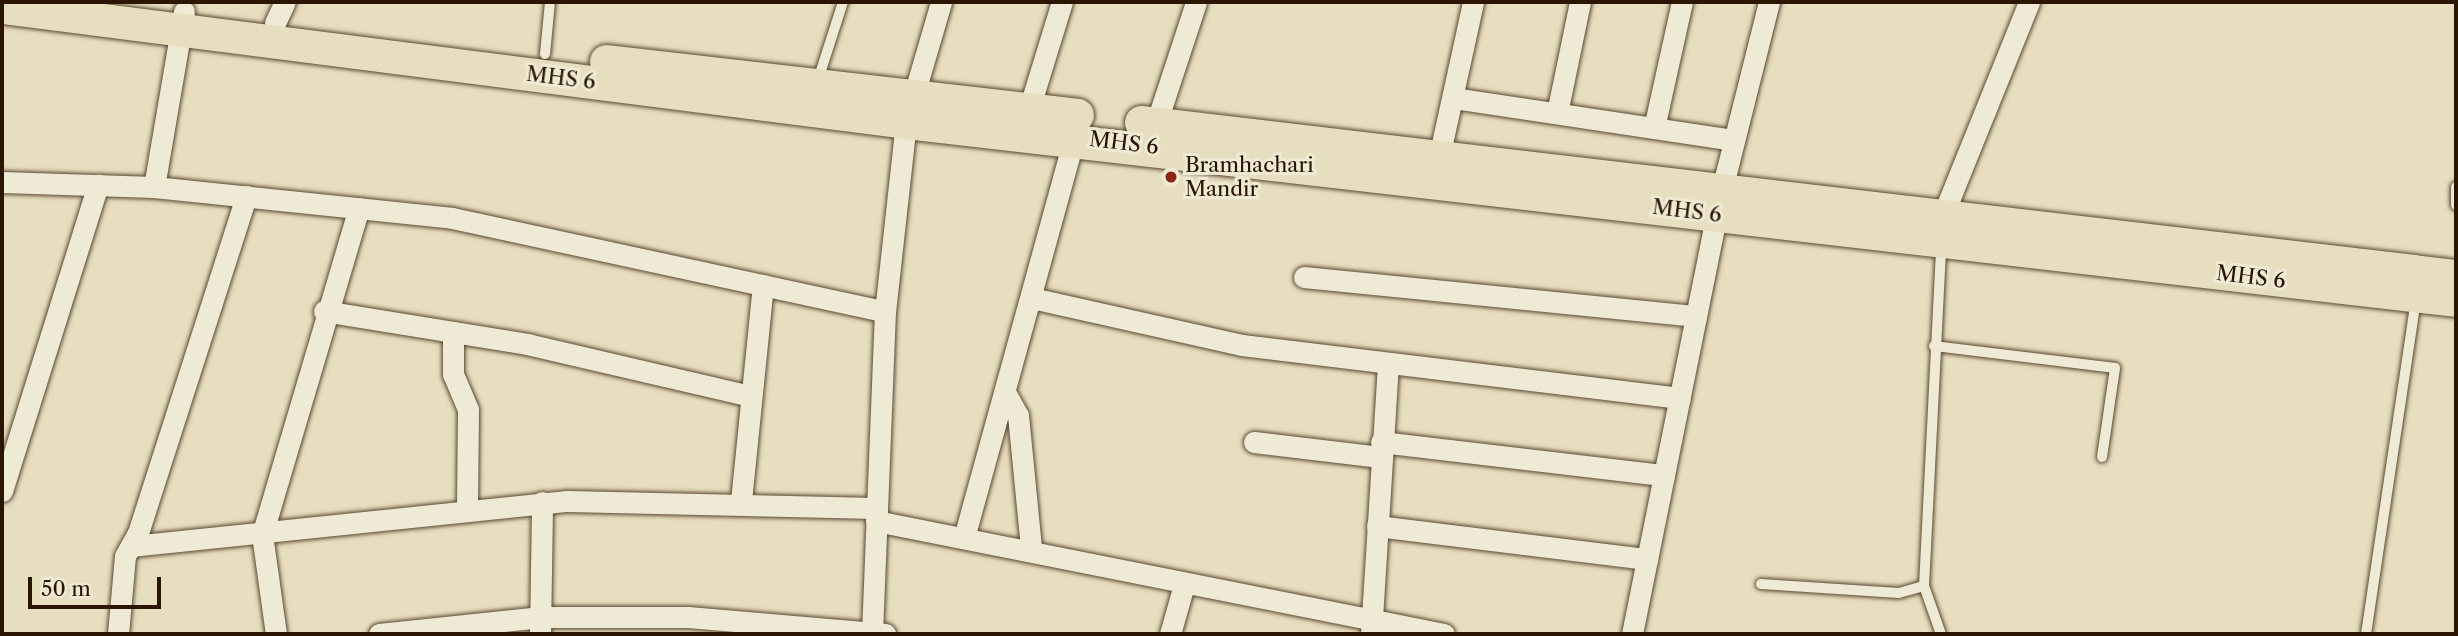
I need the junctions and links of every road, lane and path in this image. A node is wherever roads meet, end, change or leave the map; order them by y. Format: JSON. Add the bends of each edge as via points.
{"nodes":[{"id":1,"x":96,"y":2,"type":"edge"},
{"id":2,"x":550,"y":2,"type":"edge"},
{"id":3,"x":843,"y":2,"type":"edge"},
{"id":4,"x":942,"y":2,"type":"edge"},
{"id":5,"x":1062,"y":2,"type":"edge"},
{"id":6,"x":1196,"y":2,"type":"edge"},
{"id":7,"x":1473,"y":2,"type":"edge"},
{"id":8,"x":1580,"y":2,"type":"edge"},
{"id":9,"x":1682,"y":2,"type":"edge"},
{"id":10,"x":1769,"y":2,"type":"edge"},
{"id":11,"x":2029,"y":2,"type":"edge"},
{"id":12,"x":2,"y":7,"type":"edge"},
{"id":13,"x":280,"y":12,"type":"edge"},
{"id":14,"x":183,"y":20,"type":"junction"},
{"id":15,"x":545,"y":54,"type":"junction"},
{"id":16,"x":817,"y":85,"type":"junction"},
{"id":17,"x":1452,"y":98,"type":"junction"},
{"id":18,"x":909,"y":109,"type":"junction"},
{"id":19,"x":1029,"y":110,"type":"junction"},
{"id":20,"x":1557,"y":113,"type":"junction"},
{"id":21,"x":1156,"y":124,"type":"junction"},
{"id":22,"x":1078,"y":126,"type":"junction"},
{"id":23,"x":1654,"y":128,"type":"junction"},
{"id":24,"x":1734,"y":140,"type":"junction"},
{"id":25,"x":1439,"y":157,"type":"junction"},
{"id":26,"x":2,"y":182,"type":"edge"},
{"id":27,"x":98,"y":185,"type":"junction"},
{"id":28,"x":155,"y":187,"type":"junction"},
{"id":29,"x":2456,"y":187,"type":"edge"},
{"id":30,"x":246,"y":196,"type":"junction"},
{"id":31,"x":1719,"y":202,"type":"junction"},
{"id":32,"x":2456,"y":205,"type":"edge"},
{"id":33,"x":359,"y":208,"type":"junction"},
{"id":34,"x":1942,"y":228,"type":"junction"},
{"id":35,"x":2456,"y":276,"type":"edge"},
{"id":36,"x":1304,"y":277,"type":"dead end"},
{"id":37,"x":2418,"y":284,"type":"junction"},
{"id":38,"x":763,"y":285,"type":"junction"},
{"id":39,"x":1032,"y":298,"type":"junction"},
{"id":40,"x":2456,"y":300,"type":"edge"},
{"id":41,"x":324,"y":311,"type":"junction"},
{"id":42,"x":885,"y":312,"type":"junction"},
{"id":43,"x":1696,"y":316,"type":"junction"},
{"id":44,"x":453,"y":332,"type":"junction"},
{"id":45,"x":1934,"y":346,"type":"junction"},
{"id":46,"x":1388,"y":365,"type":"junction"},
{"id":47,"x":1005,"y":392,"type":"junction"},
{"id":48,"x":751,"y":396,"type":"junction"},
{"id":49,"x":1680,"y":398,"type":"junction"},
{"id":50,"x":1254,"y":442,"type":"dead end"},
{"id":51,"x":1380,"y":449,"type":"junction"},
{"id":52,"x":2102,"y":457,"type":"dead end"},
{"id":53,"x":1664,"y":475,"type":"junction"},
{"id":54,"x":2,"y":491,"type":"edge"},
{"id":55,"x":741,"y":501,"type":"junction"},
{"id":56,"x":542,"y":502,"type":"junction"},
{"id":57,"x":467,"y":510,"type":"junction"},
{"id":58,"x":876,"y":514,"type":"junction"},
{"id":59,"x":1377,"y":526,"type":"junction"},
{"id":60,"x":965,"y":534,"type":"junction"},
{"id":61,"x":262,"y":535,"type":"junction"},
{"id":62,"x":131,"y":546,"type":"junction"},
{"id":63,"x":1031,"y":547,"type":"junction"},
{"id":64,"x":1647,"y":559,"type":"junction"},
{"id":65,"x":1761,"y":584,"type":"dead end"},
{"id":66,"x":1184,"y":585,"type":"junction"},
{"id":67,"x":1924,"y":586,"type":"junction"},
{"id":68,"x":540,"y":625,"type":"edge"},
{"id":69,"x":656,"y":626,"type":"edge"},
{"id":70,"x":1371,"y":628,"type":"edge"},
{"id":71,"x":118,"y":634,"type":"edge"},
{"id":72,"x":276,"y":634,"type":"edge"},
{"id":73,"x":379,"y":634,"type":"edge"},
{"id":74,"x":877,"y":634,"type":"edge"},
{"id":75,"x":1170,"y":634,"type":"edge"},
{"id":76,"x":1444,"y":634,"type":"edge"},
{"id":77,"x":1632,"y":634,"type":"edge"},
{"id":78,"x":1941,"y":634,"type":"edge"},
{"id":79,"x":2366,"y":634,"type":"edge"}],
"edges":[{"from":1,"to":14,"type":"main road"},
{"from":2,"to":15,"type":"lane"},
{"from":3,"to":16,"type":"lane"},
{"from":4,"to":18,"type":"street"},
{"from":5,"to":19,"type":"street"},
{"from":6,"to":21,"type":"street"},
{"from":7,"to":17,"type":"street"},
{"from":8,"to":20,"type":"street"},
{"from":9,"to":23,"type":"street"},
{"from":10,"to":24,"type":"street"},
{"from":11,"to":34,"type":"street"},
{"from":12,"to":14,"type":"main road","name":"MHS 6"},
{"from":13,"to":14,"type":"main road"},
{"from":13,"to":15,"type":"main road"},
{"from":14,"to":18,"type":"main road","name":"MHS 6"},
{"from":14,"to":28,"type":"street"},
{"from":15,"to":16,"type":"main road"},
{"from":16,"to":18,"type":"main road"},
{"from":17,"to":20,"type":"street"},
{"from":17,"to":25,"type":"street"},
{"from":18,"to":19,"type":"main road"},
{"from":18,"to":22,"type":"main road","name":"MHS 6"},
{"from":18,"to":42,"type":"street"},
{"from":19,"to":22,"type":"main road"},
{"from":20,"to":23,"type":"street"},
{"from":21,"to":22,"type":"main road"},
{"from":21,"to":25,"type":"main road"},
{"from":22,"to":31,"type":"main road","name":"MHS 6"},
{"from":22,"to":39,"type":"street"},
{"from":23,"to":24,"type":"street"},
{"from":24,"to":31,"type":"street"},
{"from":25,"to":31,"type":"main road"},
{"from":26,"to":27,"type":"street"},
{"from":27,"to":28,"type":"street"},
{"from":27,"to":54,"type":"street"},
{"from":28,"to":30,"type":"street"},
{"from":29,"to":32,"type":"lane"},
{"from":30,"to":33,"type":"street"},
{"from":30,"to":62,"type":"street"},
{"from":31,"to":34,"type":"main road"},
{"from":31,"to":43,"type":"street"},
{"from":33,"to":38,"type":"street","via":[[452,218]]},
{"from":33,"to":41,"type":"street"},
{"from":34,"to":37,"type":"main road"},
{"from":34,"to":45,"type":"lane"},
{"from":35,"to":37,"type":"main road"},
{"from":36,"to":43,"type":"street"},
{"from":37,"to":40,"type":"main road"},
{"from":37,"to":79,"type":"lane"},
{"from":38,"to":42,"type":"street"},
{"from":38,"to":48,"type":"street"},
{"from":39,"to":46,"type":"street","via":[[1242,345]]},
{"from":39,"to":47,"type":"street"},
{"from":41,"to":44,"type":"street"},
{"from":41,"to":61,"type":"street"},
{"from":42,"to":58,"type":"street"},
{"from":43,"to":49,"type":"street"},
{"from":44,"to":48,"type":"street"},
{"from":44,"to":57,"type":"street","via":[[453,374],[468,410]]},
{"from":45,"to":52,"type":"lane","via":[[2115,368]]},
{"from":45,"to":67,"type":"lane"},
{"from":46,"to":49,"type":"street"},
{"from":46,"to":51,"type":"street"},
{"from":47,"to":60,"type":"street"},
{"from":47,"to":63,"type":"street","via":[[1019,421]]},
{"from":48,"to":55,"type":"street"},
{"from":49,"to":53,"type":"street"},
{"from":50,"to":51,"type":"street"},
{"from":51,"to":53,"type":"street"},
{"from":51,"to":59,"type":"street"},
{"from":53,"to":64,"type":"street"},
{"from":55,"to":56,"type":"street"},
{"from":55,"to":58,"type":"street"},
{"from":56,"to":57,"type":"street"},
{"from":56,"to":68,"type":"street"},
{"from":57,"to":61,"type":"street"},
{"from":58,"to":60,"type":"street"},
{"from":58,"to":74,"type":"street"},
{"from":59,"to":64,"type":"street"},
{"from":59,"to":70,"type":"street"},
{"from":60,"to":63,"type":"street"},
{"from":61,"to":62,"type":"street"},
{"from":61,"to":72,"type":"street"},
{"from":62,"to":71,"type":"street","via":[[118,584]]},
{"from":63,"to":66,"type":"street"},
{"from":64,"to":77,"type":"street"},
{"from":65,"to":67,"type":"lane","via":[[1899,593]]},
{"from":66,"to":70,"type":"street"},
{"from":66,"to":75,"type":"street"},
{"from":67,"to":78,"type":"lane"},
{"from":68,"to":69,"type":"street"},
{"from":68,"to":73,"type":"street"},
{"from":69,"to":74,"type":"street"},
{"from":70,"to":76,"type":"street"}]}
